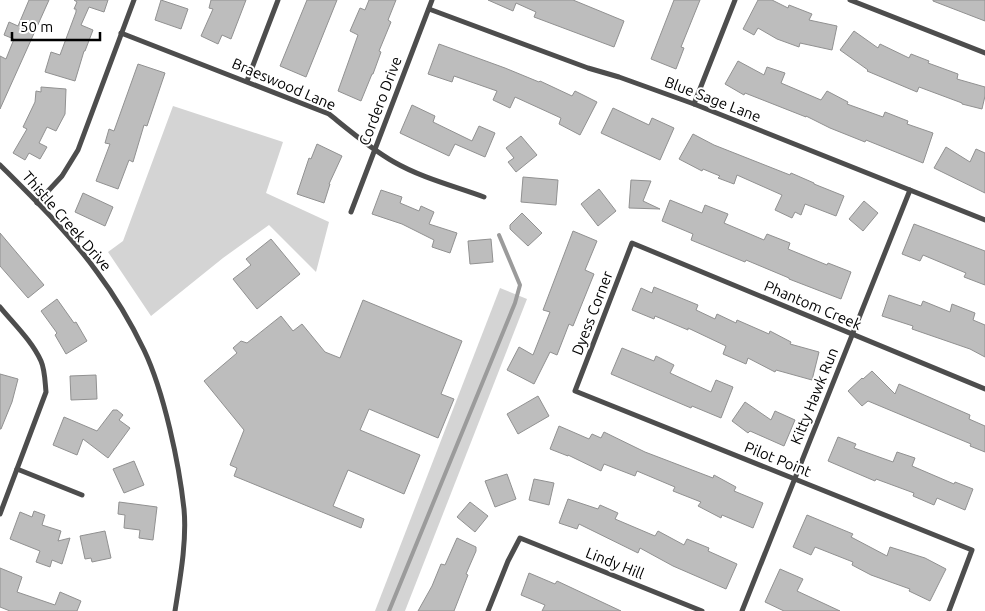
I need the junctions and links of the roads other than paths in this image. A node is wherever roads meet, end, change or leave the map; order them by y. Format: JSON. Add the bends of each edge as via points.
{"nodes":[{"id":1,"x":134,"y":0,"type":"edge"},
{"id":2,"x":278,"y":0,"type":"edge"},
{"id":3,"x":432,"y":0,"type":"edge"},
{"id":4,"x":735,"y":0,"type":"edge"},
{"id":5,"x":850,"y":0,"type":"edge"},
{"id":6,"x":429,"y":9,"type":"junction"},
{"id":7,"x":121,"y":33,"type":"junction"},
{"id":8,"x":985,"y":53,"type":"edge"},
{"id":9,"x":247,"y":81,"type":"junction"},
{"id":10,"x":694,"y":104,"type":"junction"},
{"id":11,"x":375,"y":150,"type":"junction"},
{"id":12,"x":0,"y":165,"type":"edge"},
{"id":13,"x":910,"y":190,"type":"junction"},
{"id":14,"x":484,"y":197,"type":"dead end"},
{"id":15,"x":37,"y":203,"type":"junction"},
{"id":16,"x":351,"y":212,"type":"dead end"},
{"id":17,"x":985,"y":220,"type":"edge"},
{"id":18,"x":632,"y":243,"type":"joint"},
{"id":19,"x":0,"y":307,"type":"edge"},
{"id":20,"x":852,"y":335,"type":"junction"},
{"id":21,"x":985,"y":389,"type":"edge"},
{"id":22,"x":575,"y":391,"type":"joint"},
{"id":23,"x":17,"y":469,"type":"junction"},
{"id":24,"x":793,"y":479,"type":"junction"},
{"id":25,"x":82,"y":496,"type":"dead end"},
{"id":26,"x":0,"y":514,"type":"edge"},
{"id":27,"x":175,"y":611,"type":"edge"},
{"id":28,"x":488,"y":611,"type":"edge"},
{"id":29,"x":702,"y":611,"type":"edge"},
{"id":30,"x":742,"y":611,"type":"edge"},
{"id":31,"x":948,"y":611,"type":"edge"}],
"edges":[{"from":1,"to":7,"type":"street"},
{"from":2,"to":9,"type":"street"},
{"from":3,"to":6,"type":"street","name":"Cordero Drive"},
{"from":4,"to":10,"type":"street"},
{"from":5,"to":8,"type":"street"},
{"from":6,"to":10,"type":"street","name":"Blue Sage Lane"},
{"from":6,"to":11,"type":"street","name":"Cordero Drive"},
{"from":7,"to":9,"type":"street","name":"Braeswood Lane"},
{"from":7,"to":15,"type":"street","via":[[78,150],[62,176]]},
{"from":9,"to":11,"type":"street","name":"Braeswood Lane","via":[[329,114]]},
{"from":10,"to":13,"type":"street","name":"Blue Sage Lane"},
{"from":11,"to":14,"type":"street","name":"Braeswood Lane","via":[[408,169]]},
{"from":11,"to":16,"type":"street","name":"Cordero Drive"},
{"from":12,"to":15,"type":"street","name":"Thistle Creek Drive"},
{"from":13,"to":17,"type":"street","name":"Blue Sage Lane"},
{"from":13,"to":20,"type":"street","name":"Kitty Hawk Run"},
{"from":15,"to":27,"type":"street","name":"Thistle Creek Drive","via":[[102,279],[144,351],[156,383],[174,451],[184,509]]},
{"from":18,"to":20,"type":"street","name":"Phantom Creek"},
{"from":18,"to":22,"type":"street","name":"Dyess Corner"},
{"from":19,"to":23,"type":"street","via":[[41,360],[44,370],[46,392]]},
{"from":20,"to":21,"type":"street","name":"Phantom Creek"},
{"from":20,"to":24,"type":"street","name":"Kitty Hawk Run"},
{"from":22,"to":24,"type":"street","name":"Pilot Point"},
{"from":23,"to":25,"type":"street"},
{"from":23,"to":26,"type":"street"},
{"from":24,"to":30,"type":"street","name":"Kitty Hawk Run"},
{"from":24,"to":31,"type":"street","name":"Pilot Point","via":[[972,550]]},
{"from":28,"to":29,"type":"street","name":"Lindy Hill","via":[[520,538]]}]}
